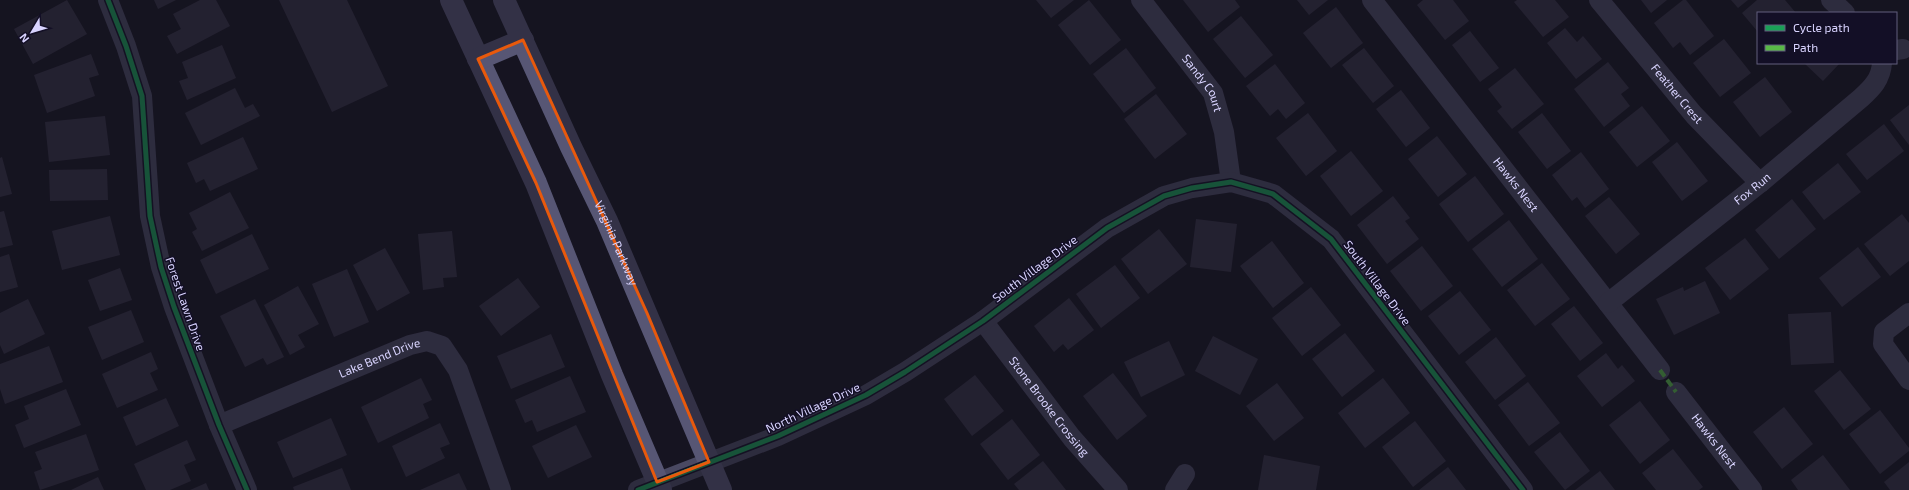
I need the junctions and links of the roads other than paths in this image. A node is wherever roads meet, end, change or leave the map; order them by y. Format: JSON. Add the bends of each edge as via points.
{"nodes":[{"id":1,"x":108,"y":0,"type":"edge"},
{"id":2,"x":451,"y":0,"type":"edge"},
{"id":3,"x":504,"y":0,"type":"edge"},
{"id":4,"x":1141,"y":0,"type":"edge"},
{"id":5,"x":1372,"y":0,"type":"edge"},
{"id":6,"x":1599,"y":0,"type":"edge"},
{"id":7,"x":1831,"y":0,"type":"edge"},
{"id":8,"x":1844,"y":12,"type":"edge"},
{"id":9,"x":523,"y":40,"type":"junction"},
{"id":10,"x":478,"y":59,"type":"junction"},
{"id":11,"x":1882,"y":64,"type":"edge"},
{"id":12,"x":1231,"y":182,"type":"junction"},
{"id":13,"x":1760,"y":182,"type":"junction"},
{"id":14,"x":1608,"y":303,"type":"junction"},
{"id":15,"x":1909,"y":313,"type":"edge"},
{"id":16,"x":983,"y":321,"type":"junction"},
{"id":17,"x":1660,"y":370,"type":"dead end"},
{"id":18,"x":1909,"y":380,"type":"edge"},
{"id":19,"x":1676,"y":392,"type":"dead end"},
{"id":20,"x":219,"y":425,"type":"junction"},
{"id":21,"x":708,"y":462,"type":"junction"},
{"id":22,"x":652,"y":487,"type":"edge"},
{"id":23,"x":247,"y":490,"type":"edge"},
{"id":24,"x":501,"y":490,"type":"edge"},
{"id":25,"x":721,"y":490,"type":"edge"},
{"id":26,"x":1118,"y":490,"type":"edge"},
{"id":27,"x":1523,"y":490,"type":"edge"},
{"id":28,"x":1752,"y":490,"type":"edge"}],
"edges":[{"from":1,"to":20,"type":"street","name":"Forest Lawn Drive","via":[[142,96],[150,216],[161,267]]},
{"from":2,"to":10,"type":"main road"},
{"from":3,"to":9,"type":"main road","name":"Virginia Parkway"},
{"from":4,"to":12,"type":"street","name":"Sandy Court","via":[[1214,94],[1224,132]]},
{"from":5,"to":14,"type":"street","name":"Hawks Nest"},
{"from":6,"to":13,"type":"street","name":"Feather Crest","via":[[1694,115]]},
{"from":7,"to":8,"type":"street"},
{"from":9,"to":10,"type":"main road"},
{"from":9,"to":21,"type":"main road","name":"Virginia Parkway","via":[[626,264]]},
{"from":10,"to":22,"type":"main road","via":[[536,183],[609,368]]},
{"from":11,"to":13,"type":"street","name":"Fox Run","via":[[1881,73],[1874,86]]},
{"from":12,"to":16,"type":"street","name":"South Village Drive","via":[[1192,188],[1164,196],[1118,221]]},
{"from":12,"to":27,"type":"street","name":"South Village Drive","via":[[1273,194],[1331,239]]},
{"from":13,"to":14,"type":"street","name":"Fox Run"},
{"from":14,"to":17,"type":"street","name":"Hawks Nest"},
{"from":15,"to":18,"type":"street","via":[[1884,332],[1884,344]]},
{"from":16,"to":21,"type":"street","name":"North Village Drive","via":[[866,395],[778,436]]},
{"from":16,"to":26,"type":"street","name":"Stone Brooke Crossing","via":[[1072,438]]},
{"from":19,"to":28,"type":"street","name":"Hawks Nest"},
{"from":20,"to":23,"type":"street","name":"Forest Lawn Drive"},
{"from":20,"to":24,"type":"street","name":"Lake Bend Drive","via":[[410,345],[427,342],[442,346],[458,370]]},
{"from":21,"to":22,"type":"street","name":"North Village Drive"},
{"from":21,"to":25,"type":"main road","name":"Virginia Parkway"}]}
